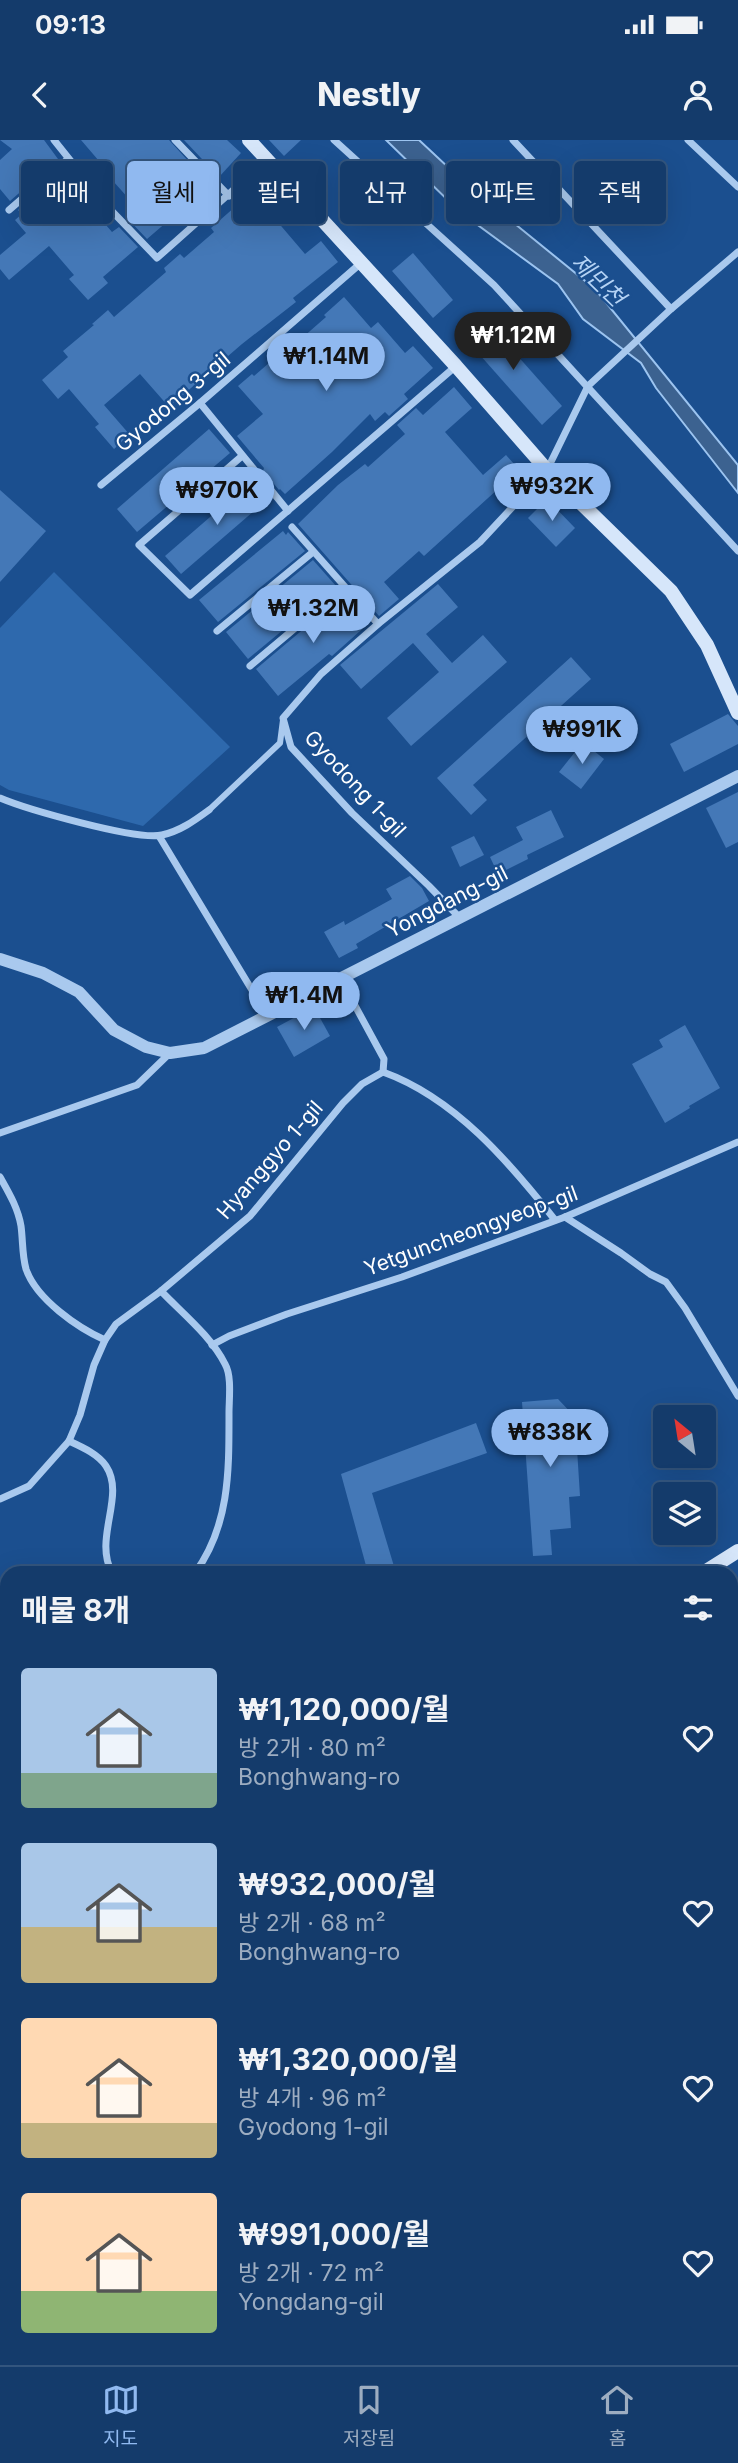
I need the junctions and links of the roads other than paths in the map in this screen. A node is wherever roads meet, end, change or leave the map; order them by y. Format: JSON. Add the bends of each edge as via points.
{"nodes":[{"id":1,"x":54,"y":140,"type":"edge"},
{"id":2,"x":175,"y":140,"type":"edge"},
{"id":3,"x":248,"y":140,"type":"edge"},
{"id":4,"x":334,"y":140,"type":"edge"},
{"id":5,"x":513,"y":140,"type":"edge"},
{"id":6,"x":688,"y":140,"type":"edge"},
{"id":7,"x":68,"y":159,"type":"junction"},
{"id":8,"x":267,"y":160,"type":"junction"},
{"id":9,"x":738,"y":187,"type":"edge"},
{"id":10,"x":229,"y":196,"type":"junction"},
{"id":11,"x":9,"y":210,"type":"dead end"},
{"id":12,"x":738,"y":251,"type":"edge"},
{"id":13,"x":362,"y":263,"type":"junction"},
{"id":14,"x":671,"y":309,"type":"junction"},
{"id":15,"x":456,"y":366,"type":"junction"},
{"id":16,"x":588,"y":386,"type":"junction"},
{"id":17,"x":200,"y":404,"type":"junction"},
{"id":18,"x":243,"y":456,"type":"junction"},
{"id":19,"x":547,"y":470,"type":"junction"},
{"id":20,"x":101,"y":485,"type":"dead end"},
{"id":21,"x":288,"y":511,"type":"junction"},
{"id":22,"x":292,"y":527,"type":"dead end"},
{"id":23,"x":738,"y":551,"type":"edge"},
{"id":24,"x":313,"y":552,"type":"junction"},
{"id":25,"x":344,"y":587,"type":"junction"},
{"id":26,"x":378,"y":624,"type":"junction"},
{"id":27,"x":217,"y":631,"type":"dead end"},
{"id":28,"x":250,"y":666,"type":"dead end"},
{"id":29,"x":738,"y":713,"type":"edge"},
{"id":30,"x":283,"y":718,"type":"junction"},
{"id":31,"x":738,"y":776,"type":"edge"},
{"id":32,"x":0,"y":798,"type":"edge"},
{"id":33,"x":209,"y":810,"type":"joint"},
{"id":34,"x":159,"y":836,"type":"junction"},
{"id":35,"x":459,"y":918,"type":"junction"},
{"id":36,"x":0,"y":959,"type":"edge"},
{"id":37,"x":340,"y":978,"type":"junction"},
{"id":38,"x":267,"y":1015,"type":"junction"},
{"id":39,"x":170,"y":1053,"type":"junction"},
{"id":40,"x":383,"y":1072,"type":"junction"},
{"id":41,"x":0,"y":1133,"type":"edge"},
{"id":42,"x":738,"y":1142,"type":"edge"},
{"id":43,"x":0,"y":1177,"type":"edge"},
{"id":44,"x":565,"y":1217,"type":"junction"},
{"id":45,"x":555,"y":1220,"type":"junction"},
{"id":46,"x":161,"y":1291,"type":"junction"},
{"id":47,"x":105,"y":1340,"type":"junction"},
{"id":48,"x":212,"y":1345,"type":"junction"},
{"id":49,"x":738,"y":1396,"type":"edge"},
{"id":50,"x":69,"y":1441,"type":"junction"},
{"id":51,"x":0,"y":1499,"type":"edge"},
{"id":52,"x":738,"y":1551,"type":"edge"},
{"id":53,"x":108,"y":1566,"type":"edge"},
{"id":54,"x":200,"y":1566,"type":"edge"},
{"id":55,"x":714,"y":1566,"type":"edge"}],
"edges":[{"from":1,"to":7,"type":"street"},
{"from":2,"to":10,"type":"street"},
{"from":3,"to":8,"type":"main road"},
{"from":4,"to":16,"type":"street","via":[[494,285]]},
{"from":5,"to":14,"type":"street"},
{"from":6,"to":9,"type":"street"},
{"from":7,"to":10,"type":"street","via":[[157,258]]},
{"from":7,"to":11,"type":"street"},
{"from":8,"to":10,"type":"street"},
{"from":8,"to":13,"type":"main road"},
{"from":12,"to":14,"type":"street"},
{"from":13,"to":15,"type":"main road"},
{"from":13,"to":17,"type":"street","name":"Gyodong 3-gil"},
{"from":14,"to":16,"type":"street"},
{"from":15,"to":19,"type":"main road"},
{"from":15,"to":21,"type":"street"},
{"from":16,"to":19,"type":"street","name":"Gyodong 1-gil"},
{"from":16,"to":23,"type":"street"},
{"from":17,"to":18,"type":"street"},
{"from":17,"to":20,"type":"street","name":"Gyodong 3-gil"},
{"from":18,"to":21,"type":"street"},
{"from":18,"to":21,"type":"street","via":[[139,545],[190,595]]},
{"from":19,"to":26,"type":"street","name":"Gyodong 1-gil","via":[[480,542]]},
{"from":19,"to":29,"type":"main road","via":[[671,591],[706,645]]},
{"from":22,"to":24,"type":"street"},
{"from":24,"to":25,"type":"street"},
{"from":24,"to":27,"type":"street"},
{"from":25,"to":26,"type":"street"},
{"from":25,"to":28,"type":"street"},
{"from":26,"to":30,"type":"street","name":"Gyodong 1-gil","via":[[321,674]]},
{"from":30,"to":33,"type":"street","via":[[280,743]]},
{"from":30,"to":35,"type":"street","name":"Gyodong 1-gil","via":[[291,747]]},
{"from":31,"to":35,"type":"street","name":"Yongdang-gil"},
{"from":32,"to":34,"type":"street","via":[[90,824]]},
{"from":33,"to":34,"type":"street","via":[[191,824]]},
{"from":34,"to":38,"type":"street"},
{"from":35,"to":37,"type":"street","name":"Yongdang-gil"},
{"from":36,"to":39,"type":"street","name":"Yongdang-gil","via":[[43,973],[79,992],[114,1030],[146,1047]]},
{"from":37,"to":38,"type":"street","name":"Yongdang-gil"},
{"from":37,"to":40,"type":"street","via":[[384,1059]]},
{"from":38,"to":39,"type":"street","name":"Yongdang-gil","via":[[204,1048]]},
{"from":39,"to":41,"type":"street","via":[[137,1086]]},
{"from":40,"to":45,"type":"street","via":[[404,1080],[462,1119]]},
{"from":40,"to":46,"type":"street","name":"Hyanggyo 1-gil","via":[[343,1103],[250,1216]]},
{"from":42,"to":44,"type":"street","name":"Yetguncheongyeop-gil"},
{"from":43,"to":47,"type":"street","via":[[14,1201],[27,1273],[49,1303],[79,1328]]},
{"from":44,"to":45,"type":"street","name":"Yetguncheongyeop-gil"},
{"from":44,"to":49,"type":"street","via":[[666,1282]]},
{"from":45,"to":48,"type":"street","name":"Yetguncheongyeop-gil"},
{"from":46,"to":47,"type":"street","name":"Hyanggyo 1-gil","via":[[117,1324]]},
{"from":46,"to":48,"type":"street"},
{"from":47,"to":50,"type":"street","name":"Hyanggyo 1-gil"},
{"from":48,"to":54,"type":"street","via":[[227,1366],[229,1478],[222,1520]]},
{"from":50,"to":51,"type":"street","name":"Hyanggyo 1-gil","via":[[29,1486]]},
{"from":50,"to":53,"type":"street","via":[[105,1464],[112,1480],[105,1536]]},
{"from":52,"to":55,"type":"main road"}]}
